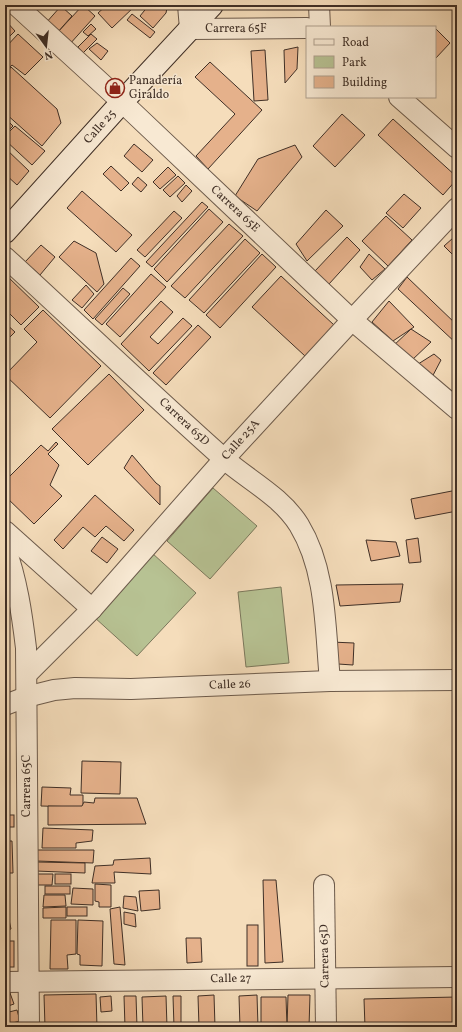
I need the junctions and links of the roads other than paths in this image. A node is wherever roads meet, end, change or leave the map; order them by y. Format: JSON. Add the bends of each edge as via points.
{"nodes":[{"id":1,"x":16,"y":5,"type":"edge"},
{"id":2,"x":188,"y":5,"type":"edge"},
{"id":3,"x":212,"y":5,"type":"edge"},
{"id":4,"x":319,"y":5,"type":"edge"},
{"id":5,"x":320,"y":26,"type":"edge"},
{"id":6,"x":306,"y":28,"type":"edge"},
{"id":7,"x":190,"y":29,"type":"junction"},
{"id":8,"x":400,"y":98,"type":"edge"},
{"id":9,"x":122,"y":102,"type":"junction"},
{"id":10,"x":457,"y":148,"type":"edge"},
{"id":11,"x":457,"y":208,"type":"edge"},
{"id":12,"x":5,"y":232,"type":"edge"},
{"id":13,"x":5,"y":257,"type":"edge"},
{"id":14,"x":352,"y":320,"type":"junction"},
{"id":15,"x":457,"y":409,"type":"edge"},
{"id":16,"x":224,"y":459,"type":"junction"},
{"id":17,"x":5,"y":531,"type":"edge"},
{"id":18,"x":5,"y":547,"type":"edge"},
{"id":19,"x":92,"y":609,"type":"junction"},
{"id":20,"x":27,"y":674,"type":"junction"},
{"id":21,"x":457,"y":680,"type":"edge"},
{"id":22,"x":330,"y":681,"type":"junction"},
{"id":23,"x":26,"y":697,"type":"junction"},
{"id":24,"x":5,"y":705,"type":"edge"},
{"id":25,"x":324,"y":884,"type":"dead end"},
{"id":26,"x":457,"y":977,"type":"edge"},
{"id":27,"x":326,"y":978,"type":"junction"},
{"id":28,"x":5,"y":982,"type":"edge"},
{"id":29,"x":28,"y":982,"type":"junction"},
{"id":30,"x":29,"y":1027,"type":"edge"},
{"id":31,"x":326,"y":1027,"type":"edge"}],
"edges":[{"from":1,"to":9,"type":"street","name":"Carrera 65E"},
{"from":2,"to":7,"type":"street","name":"Carrera 65F"},
{"from":3,"to":7,"type":"street","name":"Calle 25"},
{"from":4,"to":5,"type":"street"},
{"from":6,"to":7,"type":"street","name":"Carrera 65F"},
{"from":7,"to":9,"type":"street","name":"Calle 25"},
{"from":8,"to":10,"type":"street"},
{"from":9,"to":12,"type":"street","name":"Calle 25"},
{"from":9,"to":14,"type":"street","name":"Carrera 65E"},
{"from":11,"to":14,"type":"street","name":"Calle 25A"},
{"from":13,"to":16,"type":"street","name":"Carrera 65D"},
{"from":14,"to":15,"type":"street","name":"Carrera 65E"},
{"from":14,"to":16,"type":"street","name":"Calle 25A"},
{"from":16,"to":19,"type":"street","name":"Calle 25A"},
{"from":16,"to":22,"type":"street","name":"Carrera 65D","via":[[283,504],[299,525],[311,550],[322,590]]},
{"from":17,"to":19,"type":"street"},
{"from":18,"to":20,"type":"street","name":"Carrera 65C","via":[[18,590]]},
{"from":19,"to":20,"type":"street","name":"Calle 25A"},
{"from":20,"to":23,"type":"street","name":"Carrera 65C"},
{"from":21,"to":22,"type":"street","name":"Calle 26"},
{"from":22,"to":23,"type":"street","name":"Calle 26","via":[[131,689],[75,688]]},
{"from":23,"to":24,"type":"street","name":"Calle 26"},
{"from":23,"to":29,"type":"street","name":"Carrera 65C"},
{"from":25,"to":27,"type":"street","name":"Carrera 65D"},
{"from":26,"to":27,"type":"street","name":"Calle 27"},
{"from":27,"to":29,"type":"street","name":"Calle 27"},
{"from":27,"to":31,"type":"street","name":"Carrera 65D"},
{"from":28,"to":29,"type":"street","name":"Calle 27"},
{"from":29,"to":30,"type":"street","name":"Carrera 65C"}]}
